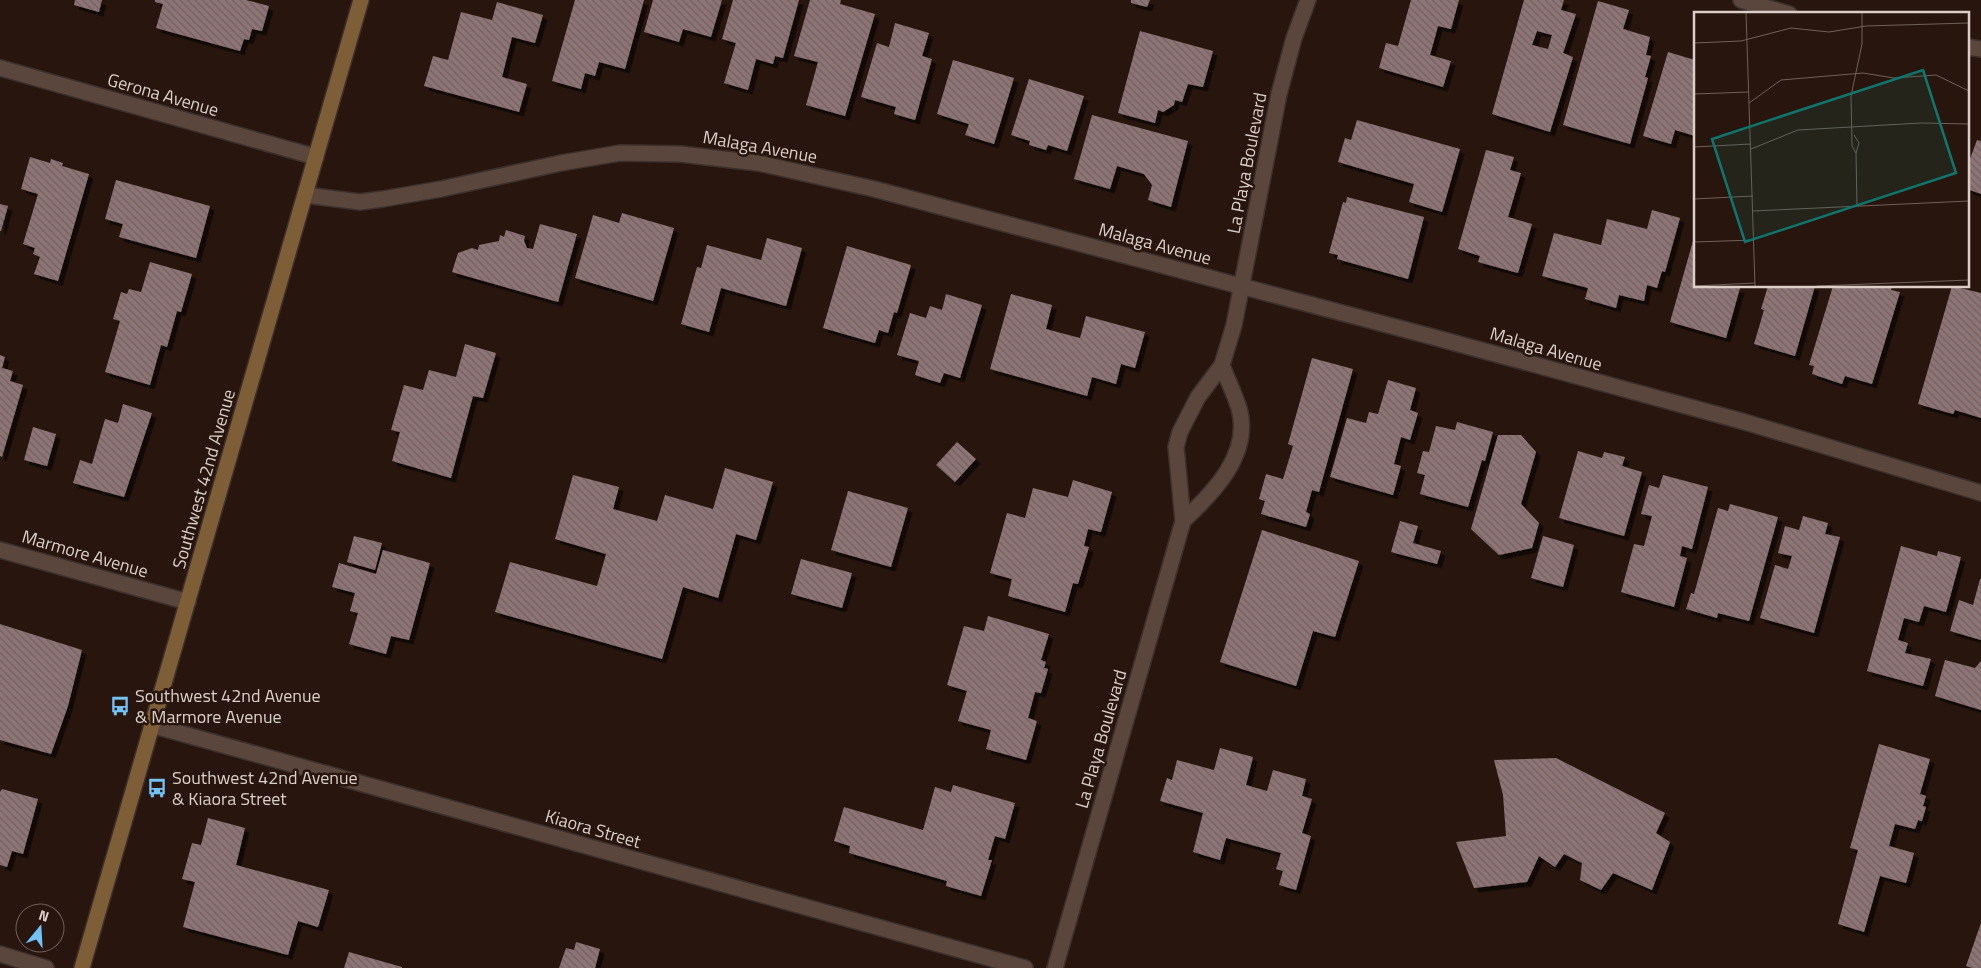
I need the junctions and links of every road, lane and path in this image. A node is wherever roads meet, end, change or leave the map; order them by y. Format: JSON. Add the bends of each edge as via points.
{"nodes":[{"id":1,"x":361,"y":0,"type":"edge"},
{"id":2,"x":1308,"y":0,"type":"edge"},
{"id":3,"x":1740,"y":0,"type":"edge"},
{"id":4,"x":1782,"y":12,"type":"edge"},
{"id":5,"x":1968,"y":46,"type":"edge"},
{"id":6,"x":1981,"y":49,"type":"edge"},
{"id":7,"x":0,"y":68,"type":"edge"},
{"id":8,"x":316,"y":157,"type":"junction"},
{"id":9,"x":306,"y":195,"type":"junction"},
{"id":10,"x":1242,"y":286,"type":"junction"},
{"id":11,"x":1222,"y":364,"type":"junction"},
{"id":12,"x":1981,"y":493,"type":"edge"},
{"id":13,"x":1183,"y":521,"type":"junction"},
{"id":14,"x":0,"y":550,"type":"edge"},
{"id":15,"x":188,"y":602,"type":"junction"},
{"id":16,"x":152,"y":725,"type":"junction"},
{"id":17,"x":0,"y":954,"type":"edge"},
{"id":18,"x":46,"y":968,"type":"edge"},
{"id":19,"x":82,"y":968,"type":"edge"},
{"id":20,"x":1025,"y":968,"type":"edge"},
{"id":21,"x":1054,"y":968,"type":"edge"}],
"edges":[{"from":1,"to":8,"type":"main road","name":"Southwest 42nd Avenue"},
{"from":2,"to":10,"type":"street","name":"La Playa Boulevard","via":[[1279,94]]},
{"from":3,"to":4,"type":"street"},
{"from":5,"to":6,"type":"street"},
{"from":7,"to":8,"type":"street","name":"Gerona Avenue"},
{"from":8,"to":9,"type":"main road","name":"Southwest 42nd Avenue"},
{"from":9,"to":10,"type":"street","name":"Malaga Avenue","via":[[360,202],[383,199],[620,153],[718,157],[874,189]]},
{"from":9,"to":15,"type":"main road","name":"Southwest 42nd Avenue"},
{"from":10,"to":11,"type":"street","name":"La Playa Boulevard"},
{"from":10,"to":12,"type":"street","name":"Malaga Avenue","via":[[1745,422]]},
{"from":11,"to":13,"type":"street","name":"La Playa Boulevard","via":[[1198,397],[1180,432],[1176,448]]},
{"from":11,"to":13,"type":"street","name":"La Playa Boulevard","via":[[1239,410],[1241,434],[1238,447],[1222,479]]},
{"from":13,"to":21,"type":"street","name":"La Playa Boulevard"},
{"from":14,"to":15,"type":"street","name":"Marmore Avenue"},
{"from":15,"to":16,"type":"main road","name":"Southwest 42nd Avenue"},
{"from":16,"to":19,"type":"main road","name":"Southwest 42nd Avenue"},
{"from":16,"to":20,"type":"street","name":"Kiaora Street"},
{"from":17,"to":18,"type":"street"}]}
